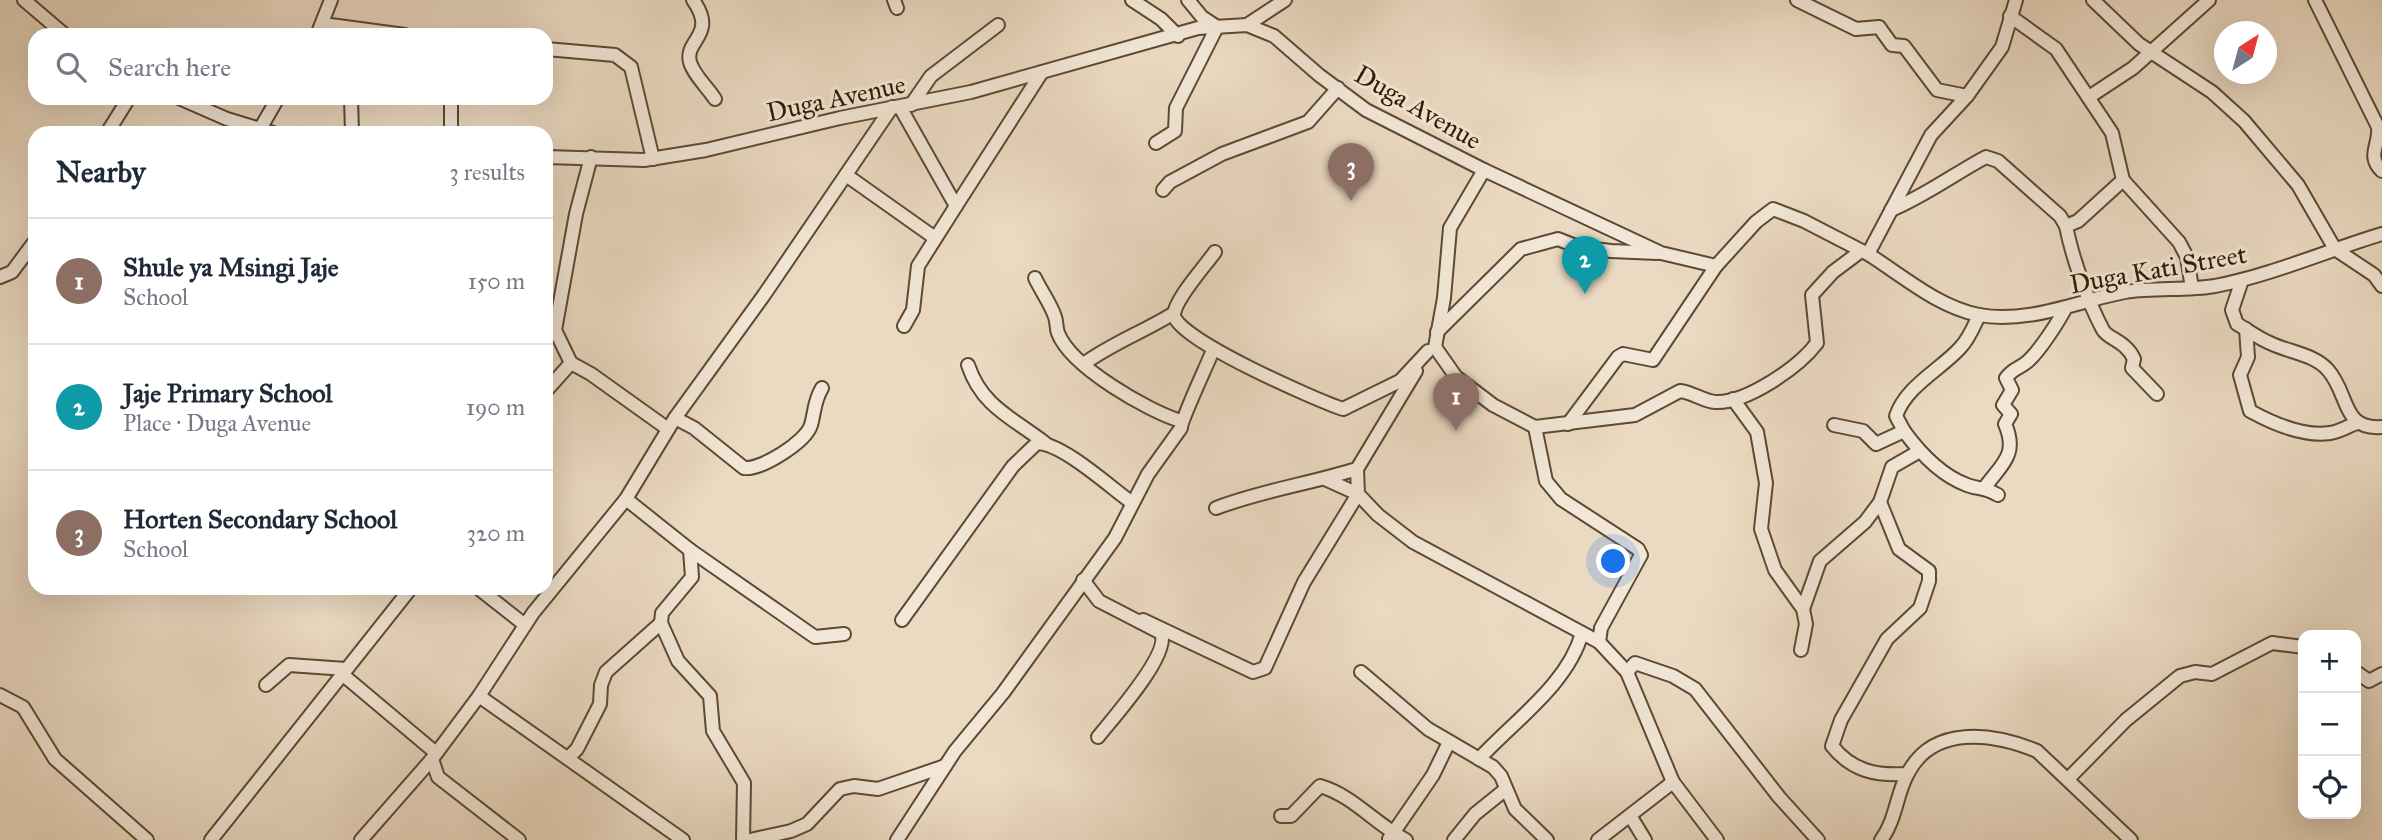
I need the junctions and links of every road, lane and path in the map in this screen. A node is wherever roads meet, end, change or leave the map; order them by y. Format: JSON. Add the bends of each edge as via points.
{"nodes":[{"id":1,"x":24,"y":0,"type":"edge"},
{"id":2,"x":331,"y":0,"type":"edge"},
{"id":3,"x":693,"y":0,"type":"edge"},
{"id":4,"x":1132,"y":0,"type":"edge"},
{"id":5,"x":1188,"y":0,"type":"edge"},
{"id":6,"x":1285,"y":0,"type":"edge"},
{"id":7,"x":1797,"y":0,"type":"edge"},
{"id":8,"x":2016,"y":0,"type":"edge"},
{"id":9,"x":2093,"y":0,"type":"edge"},
{"id":10,"x":2209,"y":0,"type":"edge"},
{"id":11,"x":2315,"y":0,"type":"edge"},
{"id":12,"x":2010,"y":16,"type":"junction"},
{"id":13,"x":998,"y":24,"type":"dead end"},
{"id":14,"x":1247,"y":25,"type":"junction"},
{"id":15,"x":1217,"y":27,"type":"junction"},
{"id":16,"x":57,"y":28,"type":"edge"},
{"id":17,"x":323,"y":28,"type":"edge"},
{"id":18,"x":1178,"y":36,"type":"junction"},
{"id":19,"x":553,"y":50,"type":"edge"},
{"id":20,"x":2151,"y":50,"type":"junction"},
{"id":21,"x":1042,"y":72,"type":"junction"},
{"id":22,"x":1338,"y":88,"type":"junction"},
{"id":23,"x":1967,"y":96,"type":"junction"},
{"id":24,"x":2089,"y":97,"type":"junction"},
{"id":25,"x":715,"y":99,"type":"dead end"},
{"id":26,"x":125,"y":105,"type":"edge"},
{"id":27,"x":195,"y":105,"type":"edge"},
{"id":28,"x":274,"y":105,"type":"edge"},
{"id":29,"x":351,"y":105,"type":"edge"},
{"id":30,"x":450,"y":105,"type":"edge"},
{"id":31,"x":901,"y":106,"type":"junction"},
{"id":32,"x":111,"y":126,"type":"edge"},
{"id":33,"x":250,"y":126,"type":"edge"},
{"id":34,"x":262,"y":126,"type":"edge"},
{"id":35,"x":352,"y":126,"type":"edge"},
{"id":36,"x":451,"y":126,"type":"edge"},
{"id":37,"x":1156,"y":143,"type":"dead end"},
{"id":38,"x":553,"y":157,"type":"edge"},
{"id":39,"x":591,"y":158,"type":"junction"},
{"id":40,"x":653,"y":159,"type":"junction"},
{"id":41,"x":1484,"y":170,"type":"junction"},
{"id":42,"x":2382,"y":171,"type":"edge"},
{"id":43,"x":846,"y":175,"type":"junction"},
{"id":44,"x":2123,"y":180,"type":"junction"},
{"id":45,"x":1163,"y":190,"type":"dead end"},
{"id":46,"x":956,"y":206,"type":"junction"},
{"id":47,"x":1891,"y":210,"type":"junction"},
{"id":48,"x":2066,"y":226,"type":"junction"},
{"id":49,"x":2382,"y":234,"type":"edge"},
{"id":50,"x":935,"y":238,"type":"junction"},
{"id":51,"x":2335,"y":248,"type":"junction"},
{"id":52,"x":28,"y":249,"type":"edge"},
{"id":53,"x":1215,"y":252,"type":"dead end"},
{"id":54,"x":1661,"y":253,"type":"junction"},
{"id":55,"x":1864,"y":253,"type":"junction"},
{"id":56,"x":28,"y":266,"type":"edge"},
{"id":57,"x":1716,"y":266,"type":"junction"},
{"id":58,"x":6,"y":274,"type":"edge"},
{"id":59,"x":1035,"y":278,"type":"dead end"},
{"id":60,"x":2242,"y":280,"type":"junction"},
{"id":61,"x":2382,"y":286,"type":"edge"},
{"id":62,"x":2192,"y":288,"type":"junction"},
{"id":63,"x":2089,"y":301,"type":"junction"},
{"id":64,"x":2066,"y":307,"type":"junction"},
{"id":65,"x":1174,"y":313,"type":"junction"},
{"id":66,"x":553,"y":314,"type":"edge"},
{"id":67,"x":1979,"y":315,"type":"junction"},
{"id":68,"x":904,"y":326,"type":"dead end"},
{"id":69,"x":2246,"y":329,"type":"junction"},
{"id":70,"x":553,"y":332,"type":"edge"},
{"id":71,"x":1437,"y":333,"type":"junction"},
{"id":72,"x":1213,"y":349,"type":"junction"},
{"id":73,"x":1431,"y":349,"type":"junction"},
{"id":74,"x":571,"y":363,"type":"junction"},
{"id":75,"x":1085,"y":363,"type":"junction"},
{"id":76,"x":968,"y":365,"type":"dead end"},
{"id":77,"x":553,"y":383,"type":"edge"},
{"id":78,"x":822,"y":388,"type":"dead end"},
{"id":79,"x":2157,"y":394,"type":"dead end"},
{"id":80,"x":1733,"y":399,"type":"junction"},
{"id":81,"x":1181,"y":421,"type":"junction"},
{"id":82,"x":2357,"y":423,"type":"junction"},
{"id":83,"x":671,"y":424,"type":"junction"},
{"id":84,"x":1568,"y":424,"type":"junction"},
{"id":85,"x":1834,"y":425,"type":"dead end"},
{"id":86,"x":2382,"y":426,"type":"edge"},
{"id":87,"x":1535,"y":427,"type":"junction"},
{"id":88,"x":1904,"y":431,"type":"junction"},
{"id":89,"x":1045,"y":443,"type":"junction"},
{"id":90,"x":1918,"y":452,"type":"junction"},
{"id":91,"x":1357,"y":470,"type":"junction"},
{"id":92,"x":1325,"y":479,"type":"junction"},
{"id":93,"x":1985,"y":486,"type":"junction"},
{"id":94,"x":1357,"y":494,"type":"junction"},
{"id":95,"x":1998,"y":495,"type":"dead end"},
{"id":96,"x":626,"y":499,"type":"junction"},
{"id":97,"x":1131,"y":502,"type":"junction"},
{"id":98,"x":1880,"y":502,"type":"junction"},
{"id":99,"x":1216,"y":508,"type":"dead end"},
{"id":100,"x":690,"y":550,"type":"junction"},
{"id":101,"x":1083,"y":580,"type":"junction"},
{"id":102,"x":553,"y":590,"type":"edge"},
{"id":103,"x":405,"y":595,"type":"edge"},
{"id":104,"x":487,"y":595,"type":"edge"},
{"id":105,"x":549,"y":595,"type":"edge"},
{"id":106,"x":1803,"y":609,"type":"junction"},
{"id":107,"x":902,"y":620,"type":"dead end"},
{"id":108,"x":1143,"y":620,"type":"dead end"},
{"id":109,"x":661,"y":623,"type":"junction"},
{"id":110,"x":525,"y":625,"type":"junction"},
{"id":111,"x":1582,"y":633,"type":"junction"},
{"id":112,"x":844,"y":635,"type":"dead end"},
{"id":113,"x":1599,"y":642,"type":"junction"},
{"id":114,"x":2298,"y":646,"type":"edge"},
{"id":115,"x":1801,"y":650,"type":"dead end"},
{"id":116,"x":344,"y":671,"type":"junction"},
{"id":117,"x":1361,"y":672,"type":"dead end"},
{"id":118,"x":1626,"y":672,"type":"junction"},
{"id":119,"x":2382,"y":674,"type":"edge"},
{"id":120,"x":2361,"y":675,"type":"edge"},
{"id":121,"x":2369,"y":681,"type":"junction"},
{"id":122,"x":266,"y":685,"type":"dead end"},
{"id":123,"x":2382,"y":691,"type":"edge"},
{"id":124,"x":0,"y":695,"type":"edge"},
{"id":125,"x":479,"y":696,"type":"junction"},
{"id":126,"x":1098,"y":737,"type":"dead end"},
{"id":127,"x":1449,"y":742,"type":"junction"},
{"id":128,"x":434,"y":756,"type":"junction"},
{"id":129,"x":569,"y":757,"type":"junction"},
{"id":130,"x":1479,"y":759,"type":"junction"},
{"id":131,"x":944,"y":766,"type":"junction"},
{"id":132,"x":1907,"y":774,"type":"junction"},
{"id":133,"x":2068,"y":779,"type":"junction"},
{"id":134,"x":1673,"y":782,"type":"junction"},
{"id":135,"x":1506,"y":789,"type":"junction"},
{"id":136,"x":1281,"y":816,"type":"dead end"},
{"id":137,"x":1631,"y":817,"type":"junction"},
{"id":138,"x":1391,"y":837,"type":"edge"},
{"id":139,"x":775,"y":838,"type":"edge"},
{"id":140,"x":147,"y":840,"type":"edge"},
{"id":141,"x":211,"y":840,"type":"edge"},
{"id":142,"x":361,"y":840,"type":"edge"},
{"id":143,"x":519,"y":840,"type":"edge"},
{"id":144,"x":682,"y":840,"type":"edge"},
{"id":145,"x":743,"y":840,"type":"edge"},
{"id":146,"x":750,"y":840,"type":"edge"},
{"id":147,"x":897,"y":840,"type":"edge"},
{"id":148,"x":1406,"y":840,"type":"edge"},
{"id":149,"x":1454,"y":840,"type":"edge"},
{"id":150,"x":1547,"y":840,"type":"edge"},
{"id":151,"x":1599,"y":840,"type":"edge"},
{"id":152,"x":1645,"y":840,"type":"edge"},
{"id":153,"x":1717,"y":840,"type":"edge"},
{"id":154,"x":1818,"y":840,"type":"edge"},
{"id":155,"x":1881,"y":840,"type":"edge"},
{"id":156,"x":2131,"y":840,"type":"edge"}],
"edges":[{"from":1,"to":16,"type":"street"},
{"from":2,"to":17,"type":"street"},
{"from":3,"to":25,"type":"street","via":[[703,18],[690,62]]},
{"from":4,"to":18,"type":"street"},
{"from":5,"to":15,"type":"street"},
{"from":6,"to":14,"type":"street"},
{"from":7,"to":23,"type":"street","via":[[1856,29],[1879,27],[1892,45],[1904,46],[1937,90]]},
{"from":8,"to":12,"type":"street"},
{"from":9,"to":20,"type":"street"},
{"from":10,"to":20,"type":"street"},
{"from":11,"to":42,"type":"street","via":[[2378,127],[2373,154]]},
{"from":12,"to":23,"type":"street","via":[[2002,47]]},
{"from":12,"to":24,"type":"street","via":[[2056,49]]},
{"from":13,"to":31,"type":"street","via":[[931,76]]},
{"from":14,"to":15,"type":"street","name":"Duga Avenue"},
{"from":14,"to":22,"type":"street","name":"Duga Avenue","via":[[1274,36]]},
{"from":15,"to":18,"type":"street","name":"Duga Avenue"},
{"from":15,"to":37,"type":"street","via":[[1176,108],[1175,131]]},
{"from":18,"to":21,"type":"street","name":"Duga Avenue"},
{"from":19,"to":40,"type":"street","via":[[623,58],[631,67]]},
{"from":20,"to":24,"type":"street","via":[[2111,85]]},
{"from":20,"to":51,"type":"street","via":[[2212,92],[2262,139],[2298,185]]},
{"from":21,"to":31,"type":"street","name":"Duga Avenue"},
{"from":21,"to":46,"type":"street"},
{"from":22,"to":41,"type":"street","name":"Duga Avenue","via":[[1366,110]]},
{"from":22,"to":45,"type":"street","via":[[1308,122],[1222,154]]},
{"from":23,"to":47,"type":"street","via":[[1931,135]]},
{"from":24,"to":44,"type":"street","via":[[2112,133]]},
{"from":26,"to":32,"type":"street"},
{"from":27,"to":33,"type":"street"},
{"from":28,"to":34,"type":"street"},
{"from":29,"to":35,"type":"street"},
{"from":30,"to":36,"type":"street"},
{"from":31,"to":40,"type":"street","name":"Duga Avenue"},
{"from":31,"to":43,"type":"street"},
{"from":31,"to":46,"type":"street"},
{"from":38,"to":39,"type":"street","name":"Duga Avenue"},
{"from":39,"to":40,"type":"street","name":"Duga Avenue"},
{"from":39,"to":66,"type":"street"},
{"from":41,"to":54,"type":"street","name":"Duga Avenue"},
{"from":41,"to":71,"type":"street","via":[[1450,228]]},
{"from":43,"to":50,"type":"street"},
{"from":43,"to":83,"type":"street"},
{"from":44,"to":48,"type":"street"},
{"from":44,"to":62,"type":"street","via":[[2179,242],[2187,257]]},
{"from":46,"to":50,"type":"street"},
{"from":47,"to":48,"type":"street","via":[[1917,200],[1986,157],[1998,160]]},
{"from":47,"to":55,"type":"street"},
{"from":48,"to":63,"type":"street"},
{"from":49,"to":51,"type":"street","name":"Duga Kati Street"},
{"from":50,"to":68,"type":"street","via":[[918,266],[913,310]]},
{"from":51,"to":60,"type":"street","name":"Duga Kati Street"},
{"from":51,"to":61,"type":"street","via":[[2374,275]]},
{"from":52,"to":58,"type":"street"},
{"from":53,"to":65,"type":"street"},
{"from":54,"to":57,"type":"street","name":"Duga Avenue"},
{"from":54,"to":71,"type":"street","via":[[1578,247],[1558,239],[1521,249]]},
{"from":55,"to":57,"type":"street","via":[[1773,209]]},
{"from":55,"to":67,"type":"street","name":"Duga Kati Street","via":[[1934,298]]},
{"from":55,"to":80,"type":"street","via":[[1833,272],[1812,295],[1817,343],[1806,358],[1782,376]]},
{"from":56,"to":58,"type":"street"},
{"from":57,"to":84,"type":"street","via":[[1653,360],[1618,357]]},
{"from":59,"to":75,"type":"street","via":[[1056,318],[1058,334]]},
{"from":60,"to":62,"type":"street","name":"Duga Kati Street"},
{"from":60,"to":69,"type":"street","via":[[2232,310],[2237,324]]},
{"from":62,"to":63,"type":"street","name":"Duga Kati Street","via":[[2153,288]]},
{"from":63,"to":64,"type":"street","name":"Duga Kati Street"},
{"from":63,"to":79,"type":"street","via":[[2104,333],[2129,348],[2132,368]]},
{"from":64,"to":67,"type":"street","name":"Duga Kati Street","via":[[2037,315]]},
{"from":64,"to":93,"type":"street","via":[[2028,361],[2006,378],[2012,390],[2003,405],[2011,414],[2005,424],[2013,443]]},
{"from":65,"to":72,"type":"street","via":[[1182,330]]},
{"from":65,"to":75,"type":"street"},
{"from":67,"to":88,"type":"street","via":[[1960,349],[1899,407],[1896,416]]},
{"from":69,"to":82,"type":"street","via":[[2326,367]]},
{"from":69,"to":82,"type":"street","via":[[2248,357],[2241,375],[2250,411],[2268,421],[2312,432],[2330,433]]},
{"from":70,"to":74,"type":"street"},
{"from":71,"to":73,"type":"street"},
{"from":72,"to":73,"type":"street","via":[[1343,409],[1400,381]]},
{"from":72,"to":81,"type":"street"},
{"from":73,"to":87,"type":"street","via":[[1456,377],[1493,405]]},
{"from":73,"to":91,"type":"street"},
{"from":74,"to":77,"type":"street"},
{"from":74,"to":83,"type":"street"},
{"from":75,"to":81,"type":"street","via":[[1125,397]]},
{"from":76,"to":89,"type":"street","via":[[981,394]]},
{"from":78,"to":83,"type":"street","via":[[806,434],[776,458],[750,469],[694,428]]},
{"from":80,"to":84,"type":"street","via":[[1715,402],[1680,391],[1635,415]]},
{"from":80,"to":106,"type":"street","via":[[1757,432],[1766,484],[1761,529],[1768,556]]},
{"from":81,"to":97,"type":"street","via":[[1181,428]]},
{"from":82,"to":86,"type":"street","via":[[2366,428]]},
{"from":83,"to":96,"type":"street"},
{"from":84,"to":87,"type":"street"},
{"from":85,"to":88,"type":"street","via":[[1863,431],[1877,444]]},
{"from":87,"to":113,"type":"street","via":[[1546,481],[1561,499],[1641,555],[1601,628]]},
{"from":88,"to":90,"type":"street"},
{"from":89,"to":97,"type":"street"},
{"from":89,"to":107,"type":"street","via":[[1030,447],[1013,466]]},
{"from":90,"to":93,"type":"street","via":[[1968,486]]},
{"from":90,"to":98,"type":"street","via":[[1892,467]]},
{"from":91,"to":92,"type":"street"},
{"from":91,"to":94,"type":"street"},
{"from":92,"to":94,"type":"street"},
{"from":92,"to":99,"type":"street","via":[[1257,492]]},
{"from":93,"to":95,"type":"street"},
{"from":94,"to":108,"type":"street","via":[[1304,582],[1265,668],[1253,672]]},
{"from":94,"to":111,"type":"street","via":[[1413,542]]},
{"from":96,"to":100,"type":"street"},
{"from":96,"to":102,"type":"street"},
{"from":97,"to":101,"type":"street","via":[[1115,538]]},
{"from":98,"to":106,"type":"street","via":[[1865,522],[1820,561]]},
{"from":98,"to":132,"type":"street","via":[[1899,550],[1928,571],[1929,582],[1913,617],[1887,639],[1841,720],[1832,746],[1863,771]]},
{"from":100,"to":109,"type":"street","via":[[692,576],[662,613]]},
{"from":100,"to":112,"type":"street","via":[[816,638]]},
{"from":101,"to":126,"type":"street","via":[[1099,601],[1163,638],[1152,667]]},
{"from":101,"to":131,"type":"street","via":[[1003,693]]},
{"from":103,"to":116,"type":"street"},
{"from":104,"to":110,"type":"street"},
{"from":105,"to":110,"type":"street"},
{"from":106,"to":115,"type":"street","via":[[1806,624]]},
{"from":109,"to":129,"type":"street","via":[[607,672],[600,704]]},
{"from":109,"to":145,"type":"street","via":[[678,661],[710,696],[713,731],[744,783]]},
{"from":110,"to":125,"type":"street"},
{"from":111,"to":113,"type":"street"},
{"from":111,"to":130,"type":"street","via":[[1563,672]]},
{"from":113,"to":118,"type":"street"},
{"from":114,"to":133,"type":"street","via":[[2272,643],[2212,674],[2180,676],[2126,720]]},
{"from":116,"to":122,"type":"street","via":[[289,665]]},
{"from":116,"to":128,"type":"street"},
{"from":116,"to":141,"type":"street"},
{"from":117,"to":127,"type":"street","via":[[1396,705]]},
{"from":118,"to":134,"type":"street"},
{"from":118,"to":154,"type":"street","via":[[1635,663],[1695,689]]},
{"from":119,"to":121,"type":"street"},
{"from":120,"to":121,"type":"street"},
{"from":121,"to":123,"type":"street"},
{"from":124,"to":140,"type":"street","via":[[23,707],[55,758]]},
{"from":125,"to":128,"type":"street"},
{"from":125,"to":129,"type":"street"},
{"from":127,"to":130,"type":"street"},
{"from":127,"to":138,"type":"street","via":[[1433,775]]},
{"from":128,"to":142,"type":"street"},
{"from":128,"to":143,"type":"street","via":[[438,777]]},
{"from":129,"to":144,"type":"street"},
{"from":130,"to":135,"type":"street","via":[[1501,776]]},
{"from":131,"to":139,"type":"street","via":[[878,789],[840,789],[807,824]]},
{"from":131,"to":147,"type":"street"},
{"from":132,"to":133,"type":"street","via":[[1924,751],[1964,735],[2037,751]]},
{"from":132,"to":155,"type":"street","via":[[1891,827]]},
{"from":133,"to":156,"type":"street"},
{"from":134,"to":137,"type":"street"},
{"from":134,"to":153,"type":"street"},
{"from":135,"to":149,"type":"street","via":[[1475,814]]},
{"from":135,"to":150,"type":"street","via":[[1515,809]]},
{"from":136,"to":138,"type":"street","via":[[1292,816],[1320,786],[1353,800]]},
{"from":137,"to":151,"type":"street"},
{"from":137,"to":152,"type":"street"},
{"from":138,"to":148,"type":"street"},
{"from":139,"to":146,"type":"street"}]}
